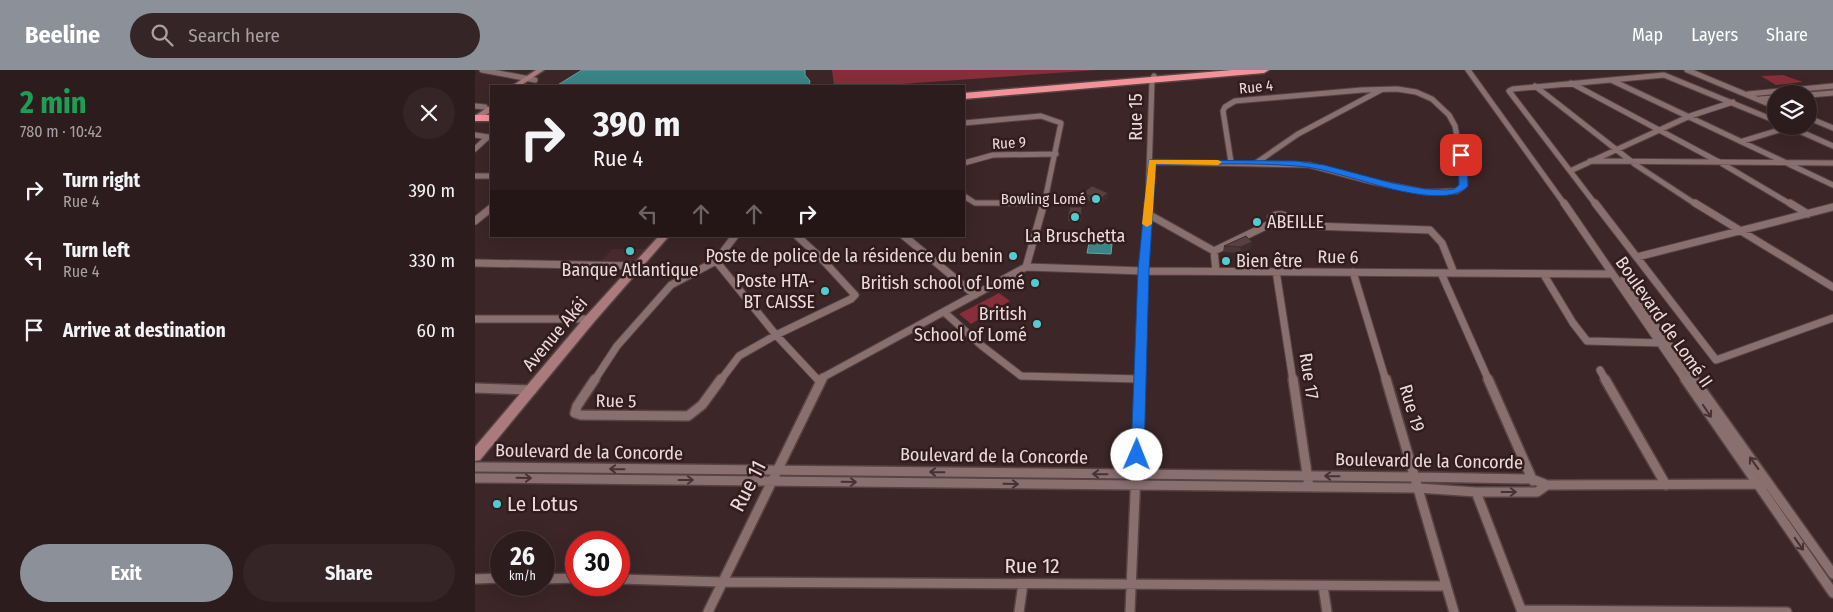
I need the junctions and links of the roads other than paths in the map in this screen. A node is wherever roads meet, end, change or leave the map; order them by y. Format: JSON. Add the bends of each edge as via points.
{"nodes":[{"id":1,"x":482,"y":70,"type":"edge"},
{"id":2,"x":541,"y":70,"type":"edge"},
{"id":3,"x":550,"y":70,"type":"edge"},
{"id":4,"x":1231,"y":70,"type":"edge"},
{"id":5,"x":1265,"y":70,"type":"edge"},
{"id":6,"x":1467,"y":70,"type":"edge"},
{"id":7,"x":1472,"y":70,"type":"edge"},
{"id":8,"x":1687,"y":70,"type":"edge"},
{"id":9,"x":1696,"y":70,"type":"edge"},
{"id":10,"x":1153,"y":78,"type":"junction"},
{"id":11,"x":1609,"y":80,"type":"junction"},
{"id":12,"x":526,"y":83,"type":"edge"},
{"id":13,"x":1570,"y":83,"type":"junction"},
{"id":14,"x":1535,"y":86,"type":"junction"},
{"id":15,"x":1833,"y":86,"type":"edge"},
{"id":16,"x":1817,"y":88,"type":"joint"},
{"id":17,"x":1383,"y":89,"type":"junction"},
{"id":18,"x":1767,"y":93,"type":"edge"},
{"id":19,"x":965,"y":94,"type":"edge"},
{"id":20,"x":1746,"y":94,"type":"junction"},
{"id":21,"x":1753,"y":94,"type":"junction"},
{"id":22,"x":1831,"y":94,"type":"edge"},
{"id":23,"x":1817,"y":95,"type":"edge"},
{"id":24,"x":1764,"y":99,"type":"junction"},
{"id":25,"x":1767,"y":99,"type":"edge"},
{"id":26,"x":1758,"y":100,"type":"junction"},
{"id":27,"x":1767,"y":101,"type":"edge"},
{"id":28,"x":1733,"y":102,"type":"junction"},
{"id":29,"x":1767,"y":103,"type":"edge"},
{"id":30,"x":1690,"y":116,"type":"junction"},
{"id":31,"x":1767,"y":117,"type":"edge"},
{"id":32,"x":1817,"y":122,"type":"edge"},
{"id":33,"x":965,"y":124,"type":"edge"},
{"id":34,"x":1660,"y":129,"type":"junction"},
{"id":35,"x":1833,"y":129,"type":"edge"},
{"id":36,"x":1767,"y":133,"type":"edge"},
{"id":37,"x":475,"y":135,"type":"edge"},
{"id":38,"x":1808,"y":135,"type":"edge"},
{"id":39,"x":1743,"y":140,"type":"junction"},
{"id":40,"x":1833,"y":146,"type":"edge"},
{"id":41,"x":475,"y":149,"type":"edge"},
{"id":42,"x":1616,"y":150,"type":"junction"},
{"id":43,"x":1056,"y":154,"type":"junction"},
{"id":44,"x":1590,"y":161,"type":"junction"},
{"id":45,"x":1151,"y":162,"type":"junction"},
{"id":46,"x":1231,"y":162,"type":"junction"},
{"id":47,"x":1632,"y":162,"type":"junction"},
{"id":48,"x":1255,"y":163,"type":"junction"},
{"id":49,"x":1721,"y":163,"type":"junction"},
{"id":50,"x":1789,"y":163,"type":"junction"},
{"id":51,"x":1833,"y":163,"type":"edge"},
{"id":52,"x":965,"y":164,"type":"edge"},
{"id":53,"x":1570,"y":170,"type":"junction"},
{"id":54,"x":475,"y":176,"type":"edge"},
{"id":55,"x":490,"y":176,"type":"edge"},
{"id":56,"x":1833,"y":185,"type":"edge"},
{"id":57,"x":965,"y":197,"type":"edge"},
{"id":58,"x":1044,"y":203,"type":"junction"},
{"id":59,"x":1833,"y":207,"type":"edge"},
{"id":60,"x":490,"y":209,"type":"edge"},
{"id":61,"x":1148,"y":214,"type":"junction"},
{"id":62,"x":1808,"y":214,"type":"junction"},
{"id":63,"x":482,"y":215,"type":"junction"},
{"id":64,"x":490,"y":215,"type":"edge"},
{"id":65,"x":475,"y":221,"type":"edge"},
{"id":66,"x":1272,"y":223,"type":"junction"},
{"id":67,"x":1286,"y":224,"type":"junction"},
{"id":68,"x":1737,"y":230,"type":"junction"},
{"id":69,"x":663,"y":237,"type":"edge"},
{"id":70,"x":734,"y":237,"type":"edge"},
{"id":71,"x":798,"y":237,"type":"edge"},
{"id":72,"x":905,"y":237,"type":"edge"},
{"id":73,"x":1214,"y":251,"type":"junction"},
{"id":74,"x":1637,"y":257,"type":"junction"},
{"id":75,"x":716,"y":261,"type":"junction"},
{"id":76,"x":475,"y":263,"type":"edge"},
{"id":77,"x":637,"y":266,"type":"junction"},
{"id":78,"x":1026,"y":267,"type":"junction"},
{"id":79,"x":1143,"y":270,"type":"junction"},
{"id":80,"x":1216,"y":271,"type":"junction"},
{"id":81,"x":1276,"y":271,"type":"junction"},
{"id":82,"x":1353,"y":272,"type":"junction"},
{"id":83,"x":1441,"y":273,"type":"junction"},
{"id":84,"x":1454,"y":273,"type":"junction"},
{"id":85,"x":1612,"y":274,"type":"junction"},
{"id":86,"x":1544,"y":275,"type":"junction"},
{"id":87,"x":1833,"y":287,"type":"edge"},
{"id":88,"x":975,"y":295,"type":"junction"},
{"id":89,"x":944,"y":312,"type":"junction"},
{"id":90,"x":1833,"y":318,"type":"edge"},
{"id":91,"x":590,"y":319,"type":"junction"},
{"id":92,"x":475,"y":320,"type":"edge"},
{"id":93,"x":776,"y":335,"type":"junction"},
{"id":94,"x":1663,"y":343,"type":"junction"},
{"id":95,"x":1601,"y":370,"type":"dead end"},
{"id":96,"x":823,"y":377,"type":"junction"},
{"id":97,"x":1139,"y":379,"type":"junction"},
{"id":98,"x":475,"y":388,"type":"edge"},
{"id":99,"x":531,"y":390,"type":"junction"},
{"id":100,"x":475,"y":456,"type":"edge"},
{"id":101,"x":475,"y":467,"type":"edge"},
{"id":102,"x":777,"y":470,"type":"junction"},
{"id":103,"x":1137,"y":474,"type":"junction"},
{"id":104,"x":1309,"y":476,"type":"junction"},
{"id":105,"x":1416,"y":477,"type":"junction"},
{"id":106,"x":475,"y":478,"type":"edge"},
{"id":107,"x":1532,"y":479,"type":"junction"},
{"id":108,"x":771,"y":481,"type":"junction"},
{"id":109,"x":1757,"y":484,"type":"junction"},
{"id":110,"x":1769,"y":484,"type":"junction"},
{"id":111,"x":1135,"y":485,"type":"junction"},
{"id":112,"x":1547,"y":485,"type":"junction"},
{"id":113,"x":1666,"y":485,"type":"junction"},
{"id":114,"x":1309,"y":487,"type":"junction"},
{"id":115,"x":1418,"y":488,"type":"junction"},
{"id":116,"x":1476,"y":492,"type":"junction"},
{"id":117,"x":1537,"y":492,"type":"junction"},
{"id":118,"x":1833,"y":574,"type":"edge"},
{"id":119,"x":490,"y":578,"type":"edge"},
{"id":120,"x":475,"y":579,"type":"edge"},
{"id":121,"x":630,"y":579,"type":"edge"},
{"id":122,"x":722,"y":582,"type":"junction"},
{"id":123,"x":1023,"y":584,"type":"junction"},
{"id":124,"x":1131,"y":584,"type":"junction"},
{"id":125,"x":1323,"y":586,"type":"junction"},
{"id":126,"x":1446,"y":586,"type":"junction"},
{"id":127,"x":1833,"y":593,"type":"edge"},
{"id":128,"x":1522,"y":611,"type":"edge"},
{"id":129,"x":1681,"y":611,"type":"edge"},
{"id":130,"x":707,"y":612,"type":"edge"},
{"id":131,"x":1019,"y":612,"type":"edge"},
{"id":132,"x":1130,"y":612,"type":"edge"},
{"id":133,"x":1327,"y":612,"type":"edge"},
{"id":134,"x":1454,"y":612,"type":"edge"},
{"id":135,"x":1700,"y":612,"type":"edge"},
{"id":136,"x":1787,"y":612,"type":"edge"}],
"edges":[{"from":1,"to":12,"type":"street"},
{"from":2,"to":12,"type":"main road"},
{"from":3,"to":12,"type":"main road"},
{"from":4,"to":10,"type":"highway"},
{"from":5,"to":10,"type":"highway"},
{"from":6,"to":85,"type":"street","name":"Boulevard de Lomé II"},
{"from":7,"to":94,"type":"street","name":"Boulevard de Lomé II"},
{"from":8,"to":20,"type":"street"},
{"from":9,"to":21,"type":"street"},
{"from":10,"to":19,"type":"highway"},
{"from":10,"to":45,"type":"street","name":"Rue 15"},
{"from":11,"to":13,"type":"street"},
{"from":11,"to":28,"type":"street","via":[[1666,75]]},
{"from":11,"to":30,"type":"street"},
{"from":13,"to":14,"type":"street"},
{"from":13,"to":34,"type":"street"},
{"from":14,"to":42,"type":"street"},
{"from":14,"to":53,"type":"street","via":[[1509,92]]},
{"from":15,"to":16,"type":"street"},
{"from":16,"to":22,"type":"street"},
{"from":17,"to":46,"type":"street","name":"Rue 4","via":[[1244,100],[1229,104],[1223,111]]},
{"from":17,"to":48,"type":"street","via":[[1298,134]]},
{"from":17,"to":48,"type":"street","name":"Rue 4","via":[[1416,92],[1432,99],[1449,115],[1458,139],[1464,186],[1457,191],[1425,192],[1309,165]]},
{"from":18,"to":21,"type":"street"},
{"from":20,"to":21,"type":"street"},
{"from":20,"to":26,"type":"street"},
{"from":21,"to":24,"type":"street"},
{"from":22,"to":23,"type":"street"},
{"from":24,"to":25,"type":"street"},
{"from":24,"to":26,"type":"street"},
{"from":24,"to":27,"type":"street"},
{"from":26,"to":29,"type":"street"},
{"from":28,"to":30,"type":"street"},
{"from":28,"to":31,"type":"street"},
{"from":30,"to":34,"type":"street"},
{"from":30,"to":39,"type":"street"},
{"from":32,"to":35,"type":"street"},
{"from":33,"to":43,"type":"street","via":[[1041,116],[1053,118],[1061,123]]},
{"from":34,"to":42,"type":"street"},
{"from":34,"to":49,"type":"street"},
{"from":36,"to":39,"type":"street"},
{"from":37,"to":41,"type":"street","via":[[488,137]]},
{"from":38,"to":40,"type":"street"},
{"from":39,"to":50,"type":"street"},
{"from":42,"to":44,"type":"street"},
{"from":42,"to":47,"type":"street"},
{"from":43,"to":52,"type":"street","name":"Rue 9","via":[[993,155]]},
{"from":43,"to":58,"type":"street"},
{"from":44,"to":47,"type":"street"},
{"from":44,"to":53,"type":"street"},
{"from":45,"to":46,"type":"street","name":"Rue 4"},
{"from":45,"to":61,"type":"street","name":"Rue 15"},
{"from":46,"to":48,"type":"street","name":"Rue 4"},
{"from":47,"to":49,"type":"street"},
{"from":47,"to":68,"type":"street"},
{"from":49,"to":50,"type":"street"},
{"from":49,"to":62,"type":"street"},
{"from":50,"to":51,"type":"street"},
{"from":50,"to":56,"type":"street"},
{"from":53,"to":74,"type":"street"},
{"from":54,"to":55,"type":"street"},
{"from":57,"to":58,"type":"street","via":[[975,203]]},
{"from":58,"to":78,"type":"street"},
{"from":59,"to":62,"type":"street"},
{"from":60,"to":63,"type":"street"},
{"from":61,"to":73,"type":"street"},
{"from":61,"to":79,"type":"street","name":"Rue 15"},
{"from":62,"to":68,"type":"street"},
{"from":63,"to":64,"type":"street"},
{"from":63,"to":65,"type":"street"},
{"from":66,"to":67,"type":"street"},
{"from":66,"to":67,"type":"street","via":[[1271,217],[1280,214],[1289,218],[1290,222]]},
{"from":66,"to":73,"type":"street"},
{"from":67,"to":84,"type":"street","via":[[1430,230],[1438,238]]},
{"from":68,"to":74,"type":"street"},
{"from":68,"to":87,"type":"street"},
{"from":69,"to":77,"type":"main road","name":"Avenue Akéi"},
{"from":70,"to":75,"type":"street"},
{"from":71,"to":93,"type":"street","via":[[855,294],[851,299]]},
{"from":72,"to":88,"type":"street"},
{"from":73,"to":80,"type":"street"},
{"from":74,"to":90,"type":"street","via":[[1716,360]]},
{"from":75,"to":93,"type":"street"},
{"from":75,"to":93,"type":"street","name":"Rue 5","via":[[671,285],[617,346],[575,413],[688,416],[702,405],[739,356]]},
{"from":76,"to":77,"type":"street"},
{"from":77,"to":91,"type":"main road","name":"Avenue Akéi"},
{"from":78,"to":79,"type":"street","name":"Rue 6"},
{"from":78,"to":88,"type":"street"},
{"from":79,"to":80,"type":"street","name":"Rue 6"},
{"from":79,"to":97,"type":"street","name":"Rue 15"},
{"from":80,"to":81,"type":"street","name":"Rue 6"},
{"from":81,"to":82,"type":"street","name":"Rue 6"},
{"from":81,"to":104,"type":"street","name":"Rue 17"},
{"from":82,"to":83,"type":"street","name":"Rue 6"},
{"from":82,"to":105,"type":"street","name":"Rue 19"},
{"from":83,"to":84,"type":"street","name":"Rue 6"},
{"from":83,"to":107,"type":"street"},
{"from":84,"to":86,"type":"street","name":"Rue 6"},
{"from":85,"to":86,"type":"street","name":"Rue 6"},
{"from":85,"to":94,"type":"street","name":"Boulevard de Lomé II"},
{"from":86,"to":94,"type":"street","via":[[1587,341]]},
{"from":88,"to":89,"type":"street"},
{"from":89,"to":96,"type":"street"},
{"from":89,"to":97,"type":"street","via":[[1021,376]]},
{"from":91,"to":92,"type":"street"},
{"from":91,"to":99,"type":"main road","name":"Avenue Akéi"},
{"from":93,"to":96,"type":"street","via":[[818,380]]},
{"from":94,"to":109,"type":"street","name":"Boulevard de Lomé II","one_way":true},
{"from":110,"to":94,"type":"street","name":"Boulevard de Lomé II","one_way":true},
{"from":95,"to":113,"type":"street"},
{"from":96,"to":102,"type":"street","name":"Rue 11"},
{"from":97,"to":103,"type":"street","name":"Rue 15"},
{"from":98,"to":99,"type":"street"},
{"from":99,"to":100,"type":"main road","name":"Avenue Akéi"},
{"from":102,"to":101,"type":"street","name":"Boulevard de la Concorde","one_way":true},
{"from":103,"to":102,"type":"street","name":"Boulevard de la Concorde","one_way":true},
{"from":102,"to":108,"type":"street","name":"Rue 11"},
{"from":103,"to":104,"type":"street","name":"Boulevard de la Concorde"},
{"from":103,"to":111,"type":"street","name":"Rue 15"},
{"from":105,"to":104,"type":"street","name":"Boulevard de la Concorde","one_way":true},
{"from":104,"to":114,"type":"street","name":"Rue 17"},
{"from":105,"to":107,"type":"street","name":"Boulevard de la Concorde"},
{"from":105,"to":115,"type":"street","name":"Rue 19"},
{"from":106,"to":108,"type":"street","name":"Boulevard de la Concorde","one_way":true},
{"from":107,"to":112,"type":"street","name":"Boulevard de la Concorde"},
{"from":107,"to":117,"type":"street"},
{"from":108,"to":111,"type":"street","name":"Boulevard de la Concorde","one_way":true},
{"from":108,"to":122,"type":"street","name":"Rue 11"},
{"from":109,"to":110,"type":"street"},
{"from":109,"to":113,"type":"street"},
{"from":109,"to":127,"type":"street","name":"Boulevard de Lomé II","one_way":true},
{"from":110,"to":118,"type":"street","name":"Boulevard de Lomé II"},
{"from":111,"to":114,"type":"street","name":"Boulevard de la Concorde"},
{"from":111,"to":124,"type":"street","name":"Rue 15"},
{"from":112,"to":113,"type":"street"},
{"from":112,"to":117,"type":"street","name":"Boulevard de la Concorde"},
{"from":114,"to":115,"type":"street","name":"Boulevard de la Concorde"},
{"from":115,"to":116,"type":"street","name":"Boulevard de la Concorde"},
{"from":115,"to":126,"type":"street","name":"Rue 19"},
{"from":116,"to":117,"type":"street","name":"Boulevard de la Concorde","one_way":true},
{"from":116,"to":128,"type":"street"},
{"from":119,"to":120,"type":"street"},
{"from":121,"to":122,"type":"street","name":"Rue 12"},
{"from":122,"to":123,"type":"street","name":"Rue 12"},
{"from":122,"to":130,"type":"street","name":"Rue 11"},
{"from":123,"to":124,"type":"street","name":"Rue 12"},
{"from":123,"to":131,"type":"street"},
{"from":124,"to":125,"type":"street","name":"Rue 12"},
{"from":124,"to":132,"type":"street","name":"Rue 15"},
{"from":125,"to":126,"type":"street","name":"Rue 12"},
{"from":125,"to":133,"type":"street"},
{"from":126,"to":134,"type":"street","name":"Rue 19"},
{"from":128,"to":129,"type":"street"},
{"from":129,"to":135,"type":"street"},
{"from":135,"to":136,"type":"street"}]}
